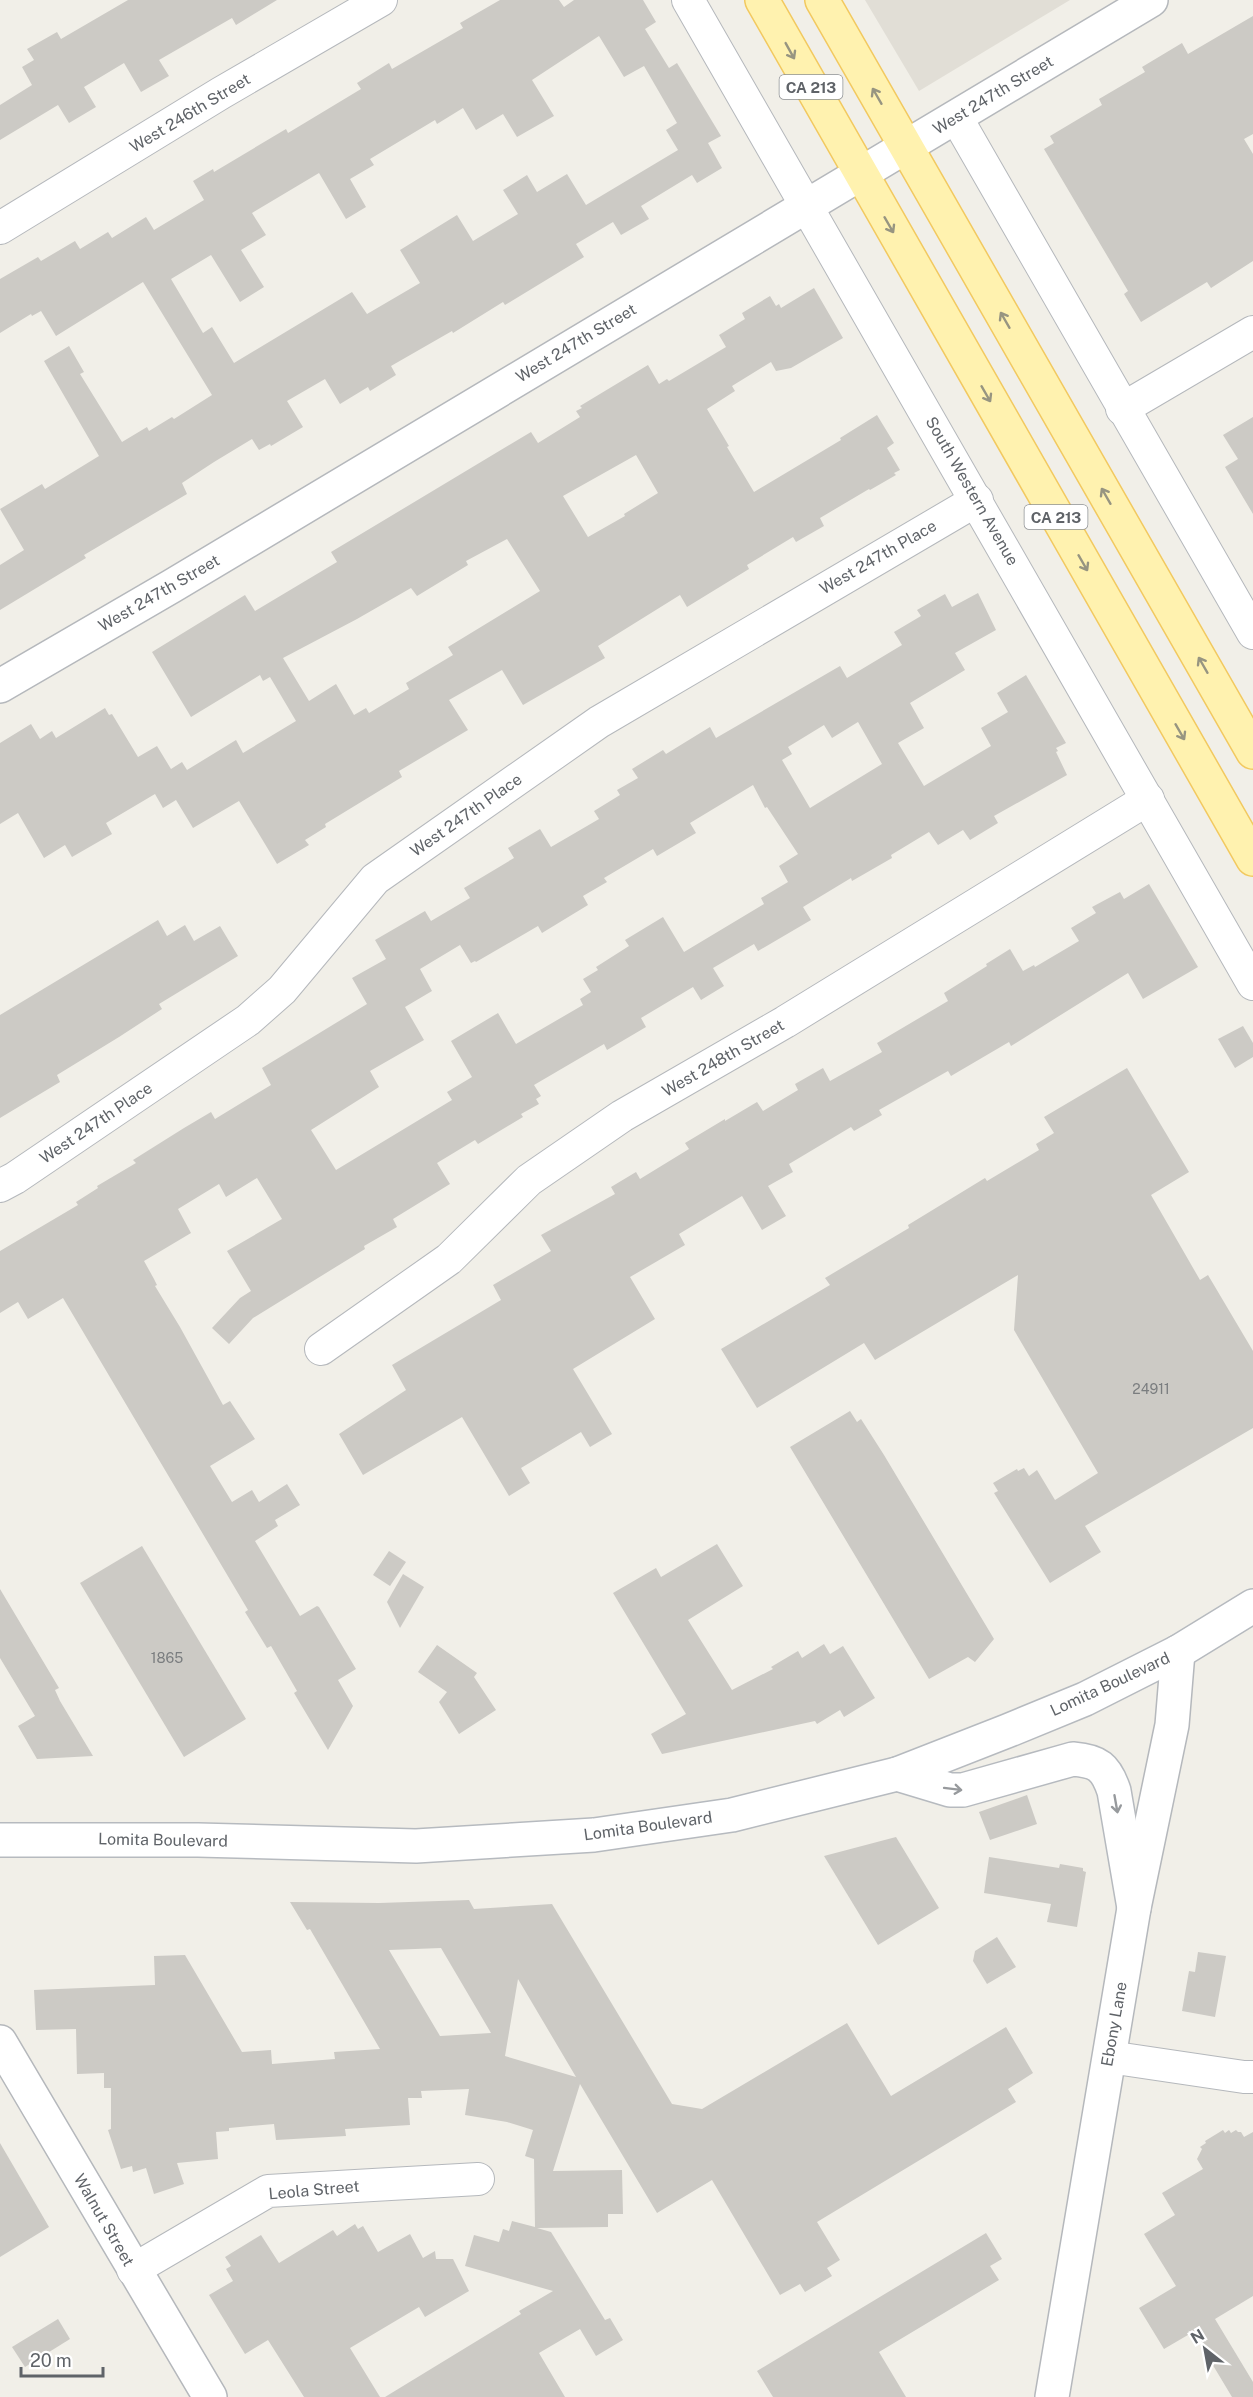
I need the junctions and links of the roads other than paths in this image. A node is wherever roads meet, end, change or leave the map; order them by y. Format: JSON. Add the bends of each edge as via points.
{"nodes":[{"id":1,"x":381,"y":0,"type":"edge"},
{"id":2,"x":688,"y":0,"type":"edge"},
{"id":3,"x":762,"y":0,"type":"edge"},
{"id":4,"x":822,"y":0,"type":"edge"},
{"id":5,"x":1151,"y":0,"type":"edge"},
{"id":6,"x":956,"y":117,"type":"junction"},
{"id":7,"x":907,"y":147,"type":"junction"},
{"id":8,"x":860,"y":174,"type":"junction"},
{"id":9,"x":806,"y":206,"type":"junction"},
{"id":10,"x":0,"y":228,"type":"edge"},
{"id":11,"x":1253,"y":332,"type":"edge"},
{"id":12,"x":1122,"y":409,"type":"junction"},
{"id":13,"x":977,"y":500,"type":"junction"},
{"id":14,"x":1253,"y":633,"type":"edge"},
{"id":15,"x":0,"y":686,"type":"edge"},
{"id":16,"x":1253,"y":752,"type":"edge"},
{"id":17,"x":1148,"y":800,"type":"junction"},
{"id":18,"x":1253,"y":859,"type":"edge"},
{"id":19,"x":1253,"y":984,"type":"edge"},
{"id":20,"x":0,"y":1186,"type":"edge"},
{"id":21,"x":321,"y":1349,"type":"dead end"},
{"id":22,"x":1253,"y":1606,"type":"edge"},
{"id":23,"x":1178,"y":1652,"type":"junction"},
{"id":24,"x":897,"y":1774,"type":"junction"},
{"id":25,"x":0,"y":1840,"type":"edge"},
{"id":26,"x":1134,"y":1908,"type":"junction"},
{"id":27,"x":0,"y":2042,"type":"edge"},
{"id":28,"x":1109,"y":2057,"type":"junction"},
{"id":29,"x":1253,"y":2077,"type":"edge"},
{"id":30,"x":478,"y":2179,"type":"dead end"},
{"id":31,"x":134,"y":2270,"type":"junction"},
{"id":32,"x":210,"y":2397,"type":"edge"},
{"id":33,"x":1052,"y":2397,"type":"edge"}],
"edges":[{"from":1,"to":10,"type":"street","name":"West 246th Street"},
{"from":2,"to":9,"type":"street","name":"South Western Avenue"},
{"from":3,"to":8,"type":"main road","number":"CA 213","one_way":true},
{"from":7,"to":4,"type":"main road","number":"CA 213","one_way":true},
{"from":5,"to":6,"type":"street","name":"West 247th Street"},
{"from":6,"to":7,"type":"street","name":"West 247th Street"},
{"from":6,"to":12,"type":"street"},
{"from":7,"to":8,"type":"street","name":"West 247th Street"},
{"from":16,"to":7,"type":"main road","number":"CA 213","one_way":true},
{"from":8,"to":9,"type":"street","name":"West 247th Street"},
{"from":8,"to":18,"type":"main road","number":"CA 213","one_way":true},
{"from":9,"to":13,"type":"street","name":"South Western Avenue"},
{"from":9,"to":15,"type":"street","name":"West 247th Street"},
{"from":11,"to":12,"type":"street"},
{"from":12,"to":14,"type":"street"},
{"from":13,"to":17,"type":"street","name":"South Western Avenue"},
{"from":13,"to":20,"type":"street","name":"West 247th Place","via":[[569,742],[375,879],[282,990],[248,1020]]},
{"from":17,"to":19,"type":"street","name":"South Western Avenue"},
{"from":17,"to":21,"type":"street","name":"West 248th Street","via":[[785,1022],[622,1116],[529,1180],[449,1259]]},
{"from":22,"to":23,"type":"street","name":"Lomita Boulevard"},
{"from":23,"to":24,"type":"street","name":"Lomita Boulevard","via":[[1085,1699]]},
{"from":23,"to":26,"type":"street","name":"Ebony Lane","via":[[1172,1725]]},
{"from":24,"to":25,"type":"street","name":"Lomita Boulevard","via":[[732,1815],[594,1835],[416,1846]]},
{"from":24,"to":26,"type":"street","one_way":true,"via":[[950,1790],[963,1790],[1073,1759],[1101,1767],[1114,1791]]},
{"from":26,"to":28,"type":"street","name":"Ebony Lane"},
{"from":27,"to":31,"type":"street","name":"Walnut Street"},
{"from":28,"to":29,"type":"street"},
{"from":28,"to":33,"type":"street","name":"Ebony Lane"},
{"from":30,"to":31,"type":"street","name":"Leola Street","via":[[268,2191]]},
{"from":31,"to":32,"type":"street","name":"Walnut Street"}]}
